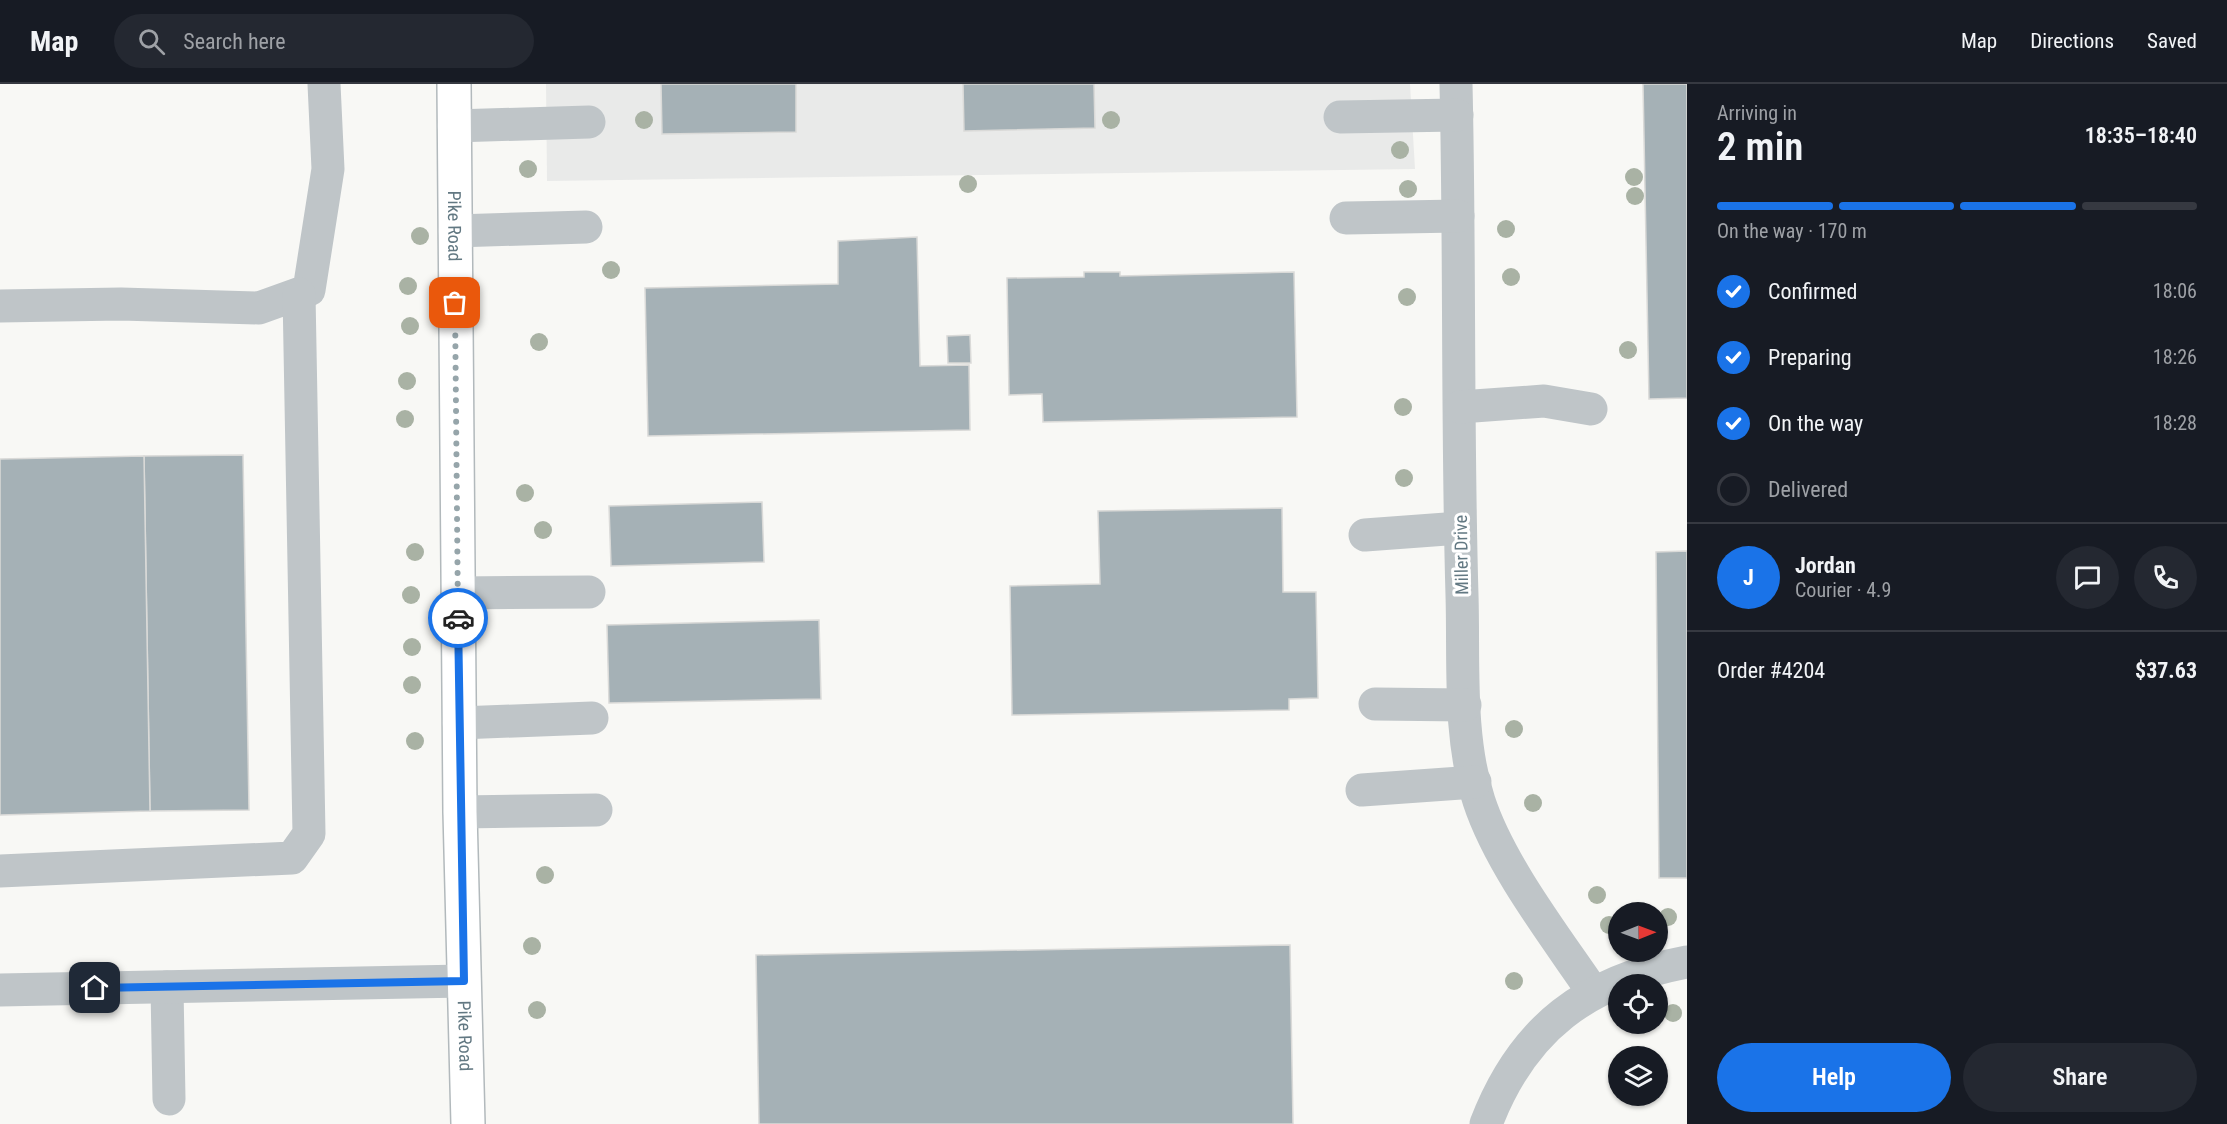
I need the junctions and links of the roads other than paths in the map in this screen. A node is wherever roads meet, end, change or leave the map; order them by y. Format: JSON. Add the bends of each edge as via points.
{"nodes":[{"id":1,"x":324,"y":84,"type":"edge"},
{"id":2,"x":454,"y":84,"type":"edge"},
{"id":3,"x":1457,"y":100,"type":"edge"},
{"id":4,"x":1340,"y":117,"type":"dead end"},
{"id":5,"x":589,"y":122,"type":"dead end"},
{"id":6,"x":454,"y":126,"type":"junction"},
{"id":7,"x":1458,"y":216,"type":"junction"},
{"id":8,"x":1346,"y":218,"type":"dead end"},
{"id":9,"x":586,"y":227,"type":"dead end"},
{"id":10,"x":455,"y":231,"type":"junction"},
{"id":11,"x":299,"y":294,"type":"junction"},
{"id":12,"x":0,"y":306,"type":"edge"},
{"id":13,"x":1460,"y":407,"type":"junction"},
{"id":14,"x":1591,"y":409,"type":"dead end"},
{"id":15,"x":1460,"y":528,"type":"junction"},
{"id":16,"x":1365,"y":535,"type":"dead end"},
{"id":17,"x":589,"y":592,"type":"dead end"},
{"id":18,"x":458,"y":593,"type":"junction"},
{"id":19,"x":1375,"y":704,"type":"dead end"},
{"id":20,"x":1465,"y":705,"type":"junction"},
{"id":21,"x":592,"y":718,"type":"dead end"},
{"id":22,"x":459,"y":723,"type":"junction"},
{"id":23,"x":1474,"y":782,"type":"junction"},
{"id":24,"x":1362,"y":790,"type":"dead end"},
{"id":25,"x":596,"y":810,"type":"dead end"},
{"id":26,"x":460,"y":812,"type":"junction"},
{"id":27,"x":0,"y":871,"type":"edge"},
{"id":28,"x":1687,"y":962,"type":"edge"},
{"id":29,"x":464,"y":981,"type":"junction"},
{"id":30,"x":167,"y":987,"type":"junction"},
{"id":31,"x":0,"y":990,"type":"edge"},
{"id":32,"x":1593,"y":992,"type":"junction"},
{"id":33,"x":169,"y":1099,"type":"dead end"},
{"id":34,"x":468,"y":1124,"type":"edge"},
{"id":35,"x":1486,"y":1124,"type":"edge"}],
"edges":[{"from":1,"to":11,"type":"street","via":[[328,169],[309,290]]},
{"from":2,"to":6,"type":"main road","name":"Pike Road"},
{"from":3,"to":4,"type":"street"},
{"from":3,"to":7,"type":"street","name":"Miller Drive"},
{"from":5,"to":6,"type":"street"},
{"from":6,"to":10,"type":"main road","name":"Pike Road"},
{"from":7,"to":8,"type":"street"},
{"from":7,"to":13,"type":"street","name":"Miller Drive"},
{"from":9,"to":10,"type":"street"},
{"from":10,"to":18,"type":"main road","name":"Pike Road"},
{"from":11,"to":12,"type":"street","via":[[259,308]]},
{"from":11,"to":27,"type":"street","via":[[309,834],[292,858]]},
{"from":13,"to":14,"type":"street","via":[[1544,401]]},
{"from":13,"to":15,"type":"street","name":"Miller Drive"},
{"from":15,"to":16,"type":"street"},
{"from":15,"to":20,"type":"street","name":"Miller Drive"},
{"from":17,"to":18,"type":"street"},
{"from":18,"to":22,"type":"main road","name":"Pike Road"},
{"from":19,"to":20,"type":"street"},
{"from":20,"to":23,"type":"street","name":"Miller Drive"},
{"from":21,"to":22,"type":"street"},
{"from":22,"to":26,"type":"main road","name":"Pike Road"},
{"from":23,"to":24,"type":"street"},
{"from":23,"to":32,"type":"street","name":"Miller Drive","via":[[1492,833],[1533,904]]},
{"from":25,"to":26,"type":"street"},
{"from":26,"to":29,"type":"main road","name":"Pike Road"},
{"from":28,"to":32,"type":"street","via":[[1647,970]]},
{"from":29,"to":30,"type":"street"},
{"from":29,"to":34,"type":"main road","name":"Pike Road"},
{"from":30,"to":31,"type":"street"},
{"from":30,"to":33,"type":"street"},
{"from":32,"to":35,"type":"street","via":[[1550,1025],[1512,1070]]}]}
